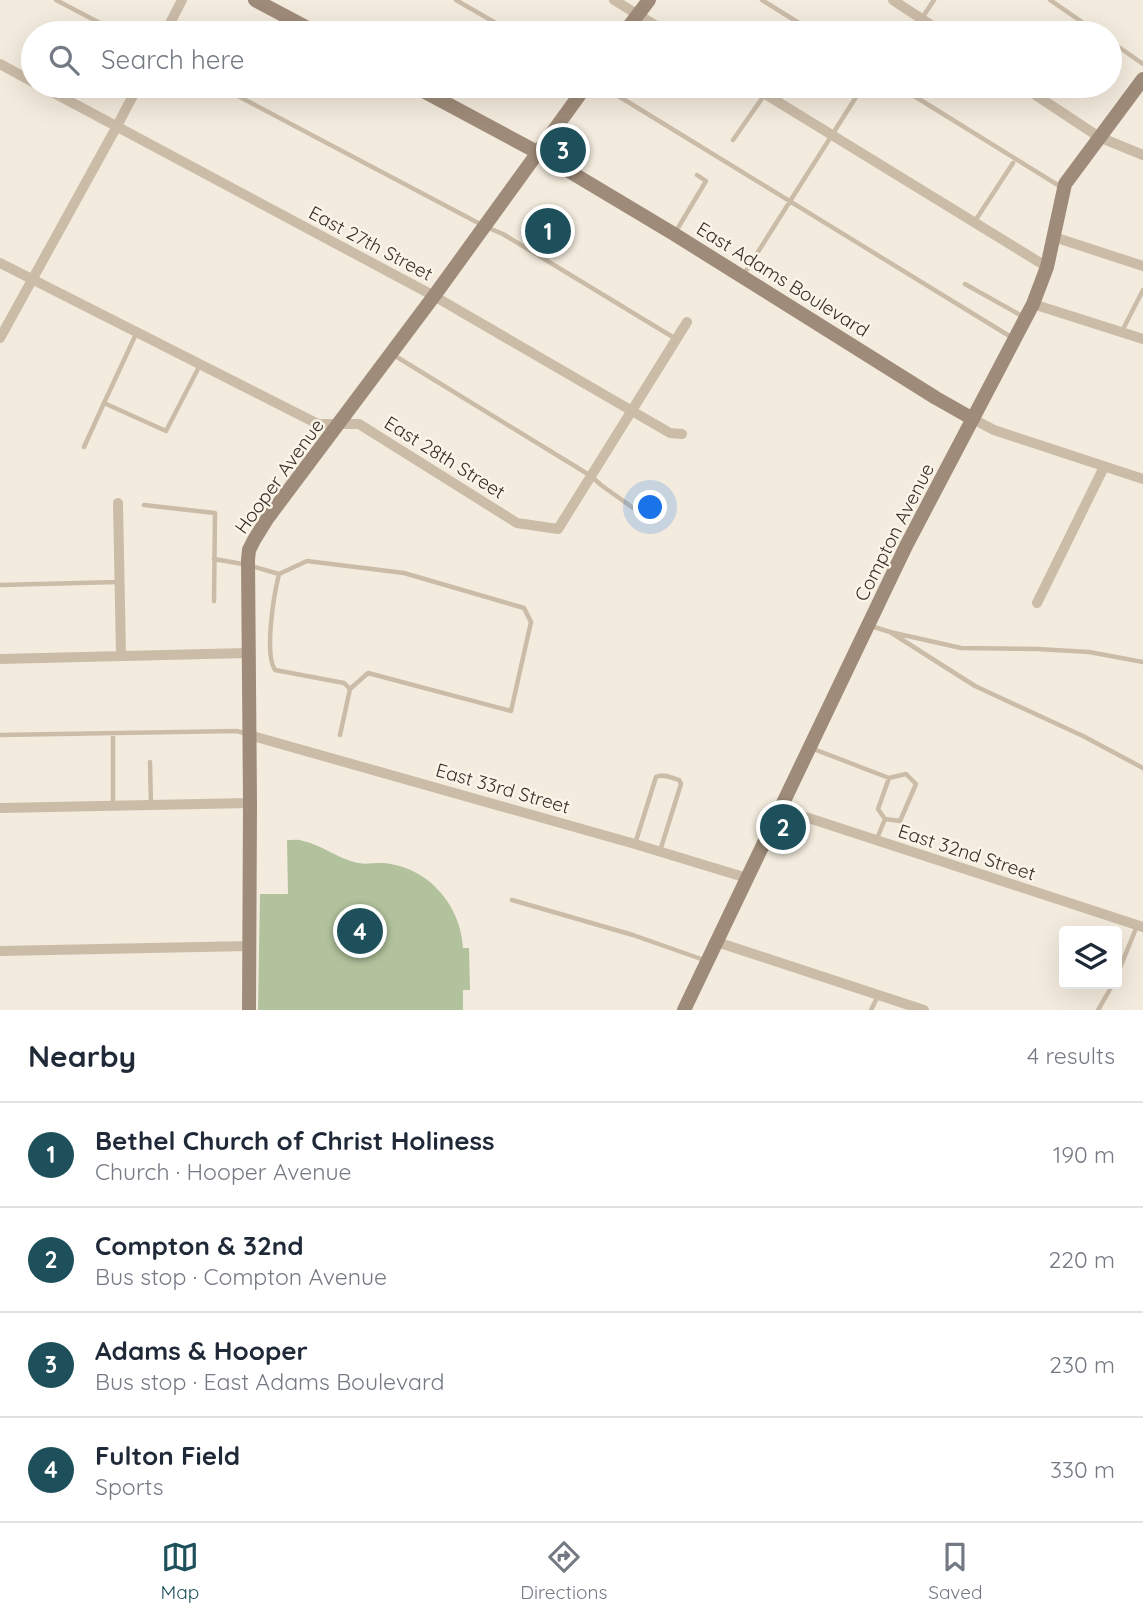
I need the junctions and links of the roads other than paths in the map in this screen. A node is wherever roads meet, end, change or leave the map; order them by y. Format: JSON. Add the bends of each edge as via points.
{"nodes":[{"id":1,"x":56,"y":0,"type":"edge"},
{"id":2,"x":182,"y":0,"type":"edge"},
{"id":3,"x":456,"y":0,"type":"edge"},
{"id":4,"x":614,"y":0,"type":"edge"},
{"id":5,"x":649,"y":0,"type":"edge"},
{"id":6,"x":762,"y":0,"type":"edge"},
{"id":7,"x":893,"y":0,"type":"edge"},
{"id":8,"x":934,"y":0,"type":"edge"},
{"id":9,"x":1050,"y":0,"type":"edge"},
{"id":10,"x":264,"y":2,"type":"edge"},
{"id":11,"x":908,"y":4,"type":"edge"},
{"id":12,"x":638,"y":15,"type":"junction"},
{"id":13,"x":922,"y":19,"type":"junction"},
{"id":14,"x":96,"y":21,"type":"edge"},
{"id":15,"x":171,"y":21,"type":"edge"},
{"id":16,"x":296,"y":21,"type":"edge"},
{"id":17,"x":492,"y":21,"type":"edge"},
{"id":18,"x":633,"y":21,"type":"edge"},
{"id":19,"x":648,"y":21,"type":"edge"},
{"id":20,"x":795,"y":21,"type":"edge"},
{"id":21,"x":925,"y":21,"type":"edge"},
{"id":22,"x":1081,"y":21,"type":"edge"},
{"id":23,"x":1122,"y":49,"type":"edge"},
{"id":24,"x":0,"y":64,"type":"edge"},
{"id":25,"x":1143,"y":64,"type":"edge"},
{"id":26,"x":21,"y":75,"type":"edge"},
{"id":27,"x":1143,"y":79,"type":"edge"},
{"id":28,"x":64,"y":98,"type":"edge"},
{"id":29,"x":132,"y":98,"type":"edge"},
{"id":30,"x":242,"y":98,"type":"edge"},
{"id":31,"x":436,"y":98,"type":"edge"},
{"id":32,"x":577,"y":98,"type":"edge"},
{"id":33,"x":622,"y":98,"type":"edge"},
{"id":34,"x":762,"y":98,"type":"edge"},
{"id":35,"x":772,"y":98,"type":"edge"},
{"id":36,"x":855,"y":98,"type":"edge"},
{"id":37,"x":917,"y":98,"type":"edge"},
{"id":38,"x":1040,"y":98,"type":"edge"},
{"id":39,"x":117,"y":126,"type":"junction"},
{"id":40,"x":832,"y":135,"type":"junction"},
{"id":41,"x":1099,"y":137,"type":"junction"},
{"id":42,"x":733,"y":140,"type":"dead end"},
{"id":43,"x":537,"y":152,"type":"junction"},
{"id":44,"x":1143,"y":155,"type":"edge"},
{"id":45,"x":1013,"y":163,"type":"dead end"},
{"id":46,"x":697,"y":175,"type":"dead end"},
{"id":47,"x":1064,"y":189,"type":"junction"},
{"id":48,"x":791,"y":201,"type":"junction"},
{"id":49,"x":974,"y":223,"type":"junction"},
{"id":50,"x":484,"y":226,"type":"junction"},
{"id":51,"x":674,"y":233,"type":"junction"},
{"id":52,"x":1054,"y":237,"type":"junction"},
{"id":53,"x":0,"y":263,"type":"edge"},
{"id":54,"x":1143,"y":266,"type":"edge"},
{"id":55,"x":1046,"y":267,"type":"junction"},
{"id":56,"x":743,"y":276,"type":"junction"},
{"id":57,"x":32,"y":279,"type":"junction"},
{"id":58,"x":965,"y":284,"type":"dead end"},
{"id":59,"x":1143,"y":290,"type":"edge"},
{"id":60,"x":433,"y":296,"type":"junction"},
{"id":61,"x":1033,"y":304,"type":"junction"},
{"id":62,"x":1026,"y":318,"type":"junction"},
{"id":63,"x":687,"y":322,"type":"dead end"},
{"id":64,"x":137,"y":332,"type":"junction"},
{"id":65,"x":1121,"y":332,"type":"junction"},
{"id":66,"x":0,"y":338,"type":"edge"},
{"id":67,"x":676,"y":339,"type":"junction"},
{"id":68,"x":1015,"y":339,"type":"junction"},
{"id":69,"x":1143,"y":339,"type":"edge"},
{"id":70,"x":391,"y":354,"type":"junction"},
{"id":71,"x":200,"y":364,"type":"junction"},
{"id":72,"x":104,"y":403,"type":"junction"},
{"id":73,"x":632,"y":411,"type":"junction"},
{"id":74,"x":973,"y":419,"type":"junction"},
{"id":75,"x":340,"y":424,"type":"junction"},
{"id":76,"x":682,"y":434,"type":"dead end"},
{"id":77,"x":84,"y":447,"type":"dead end"},
{"id":78,"x":1104,"y":467,"type":"junction"},
{"id":79,"x":591,"y":476,"type":"junction"},
{"id":80,"x":1143,"y":479,"type":"edge"},
{"id":81,"x":118,"y":503,"type":"dead end"},
{"id":82,"x":144,"y":505,"type":"dead end"},
{"id":83,"x":643,"y":515,"type":"dead end"},
{"id":84,"x":214,"y":559,"type":"junction"},
{"id":85,"x":248,"y":565,"type":"junction"},
{"id":86,"x":279,"y":574,"type":"junction"},
{"id":87,"x":119,"y":582,"type":"junction"},
{"id":88,"x":0,"y":585,"type":"edge"},
{"id":89,"x":214,"y":601,"type":"dead end"},
{"id":90,"x":1037,"y":603,"type":"dead end"},
{"id":91,"x":869,"y":625,"type":"junction"},
{"id":92,"x":890,"y":632,"type":"junction"},
{"id":93,"x":247,"y":653,"type":"junction"},
{"id":94,"x":121,"y":656,"type":"junction"},
{"id":95,"x":0,"y":659,"type":"edge"},
{"id":96,"x":1143,"y":662,"type":"edge"},
{"id":97,"x":350,"y":689,"type":"junction"},
{"id":98,"x":113,"y":733,"type":"junction"},
{"id":99,"x":0,"y":735,"type":"edge"},
{"id":100,"x":249,"y":735,"type":"junction"},
{"id":101,"x":340,"y":736,"type":"dead end"},
{"id":102,"x":811,"y":747,"type":"junction"},
{"id":103,"x":150,"y":762,"type":"dead end"},
{"id":104,"x":1143,"y":768,"type":"edge"},
{"id":105,"x":889,"y":778,"type":"junction"},
{"id":106,"x":250,"y":803,"type":"junction"},
{"id":107,"x":151,"y":805,"type":"junction"},
{"id":108,"x":113,"y":806,"type":"junction"},
{"id":109,"x":0,"y":808,"type":"edge"},
{"id":110,"x":781,"y":809,"type":"junction"},
{"id":111,"x":885,"y":819,"type":"junction"},
{"id":112,"x":876,"y":841,"type":"junction"},
{"id":113,"x":635,"y":845,"type":"junction"},
{"id":114,"x":660,"y":852,"type":"junction"},
{"id":115,"x":747,"y":878,"type":"junction"},
{"id":116,"x":512,"y":900,"type":"dead end"},
{"id":117,"x":1140,"y":926,"type":"edge"},
{"id":118,"x":718,"y":942,"type":"junction"},
{"id":119,"x":250,"y":946,"type":"junction"},
{"id":120,"x":0,"y":951,"type":"edge"},
{"id":121,"x":708,"y":961,"type":"junction"},
{"id":122,"x":1122,"y":964,"type":"edge"},
{"id":123,"x":1110,"y":989,"type":"edge"},
{"id":124,"x":878,"y":995,"type":"junction"},
{"id":125,"x":249,"y":1010,"type":"edge"},
{"id":126,"x":684,"y":1010,"type":"edge"},
{"id":127,"x":871,"y":1010,"type":"edge"},
{"id":128,"x":924,"y":1010,"type":"edge"},
{"id":129,"x":1098,"y":1010,"type":"edge"}],
"edges":[{"from":1,"to":14,"type":"lane"},
{"from":2,"to":15,"type":"street"},
{"from":3,"to":17,"type":"lane"},
{"from":4,"to":12,"type":"street"},
{"from":5,"to":12,"type":"street"},
{"from":6,"to":20,"type":"lane"},
{"from":7,"to":11,"type":"street"},
{"from":8,"to":13,"type":"lane"},
{"from":9,"to":22,"type":"lane"},
{"from":10,"to":16,"type":"street"},
{"from":11,"to":13,"type":"street"},
{"from":12,"to":18,"type":"street"},
{"from":12,"to":19,"type":"street"},
{"from":13,"to":21,"type":"street"},
{"from":23,"to":25,"type":"lane"},
{"from":24,"to":26,"type":"street"},
{"from":27,"to":41,"type":"street","name":"Compton Avenue"},
{"from":28,"to":39,"type":"street","name":"East 27th Street"},
{"from":29,"to":39,"type":"street"},
{"from":30,"to":50,"type":"lane"},
{"from":31,"to":43,"type":"street","name":"East Adams Boulevard"},
{"from":32,"to":43,"type":"street","name":"Hooper Avenue"},
{"from":33,"to":48,"type":"lane"},
{"from":34,"to":42,"type":"lane"},
{"from":35,"to":40,"type":"street"},
{"from":36,"to":40,"type":"lane"},
{"from":37,"to":47,"type":"lane"},
{"from":38,"to":41,"type":"street"},
{"from":39,"to":57,"type":"street"},
{"from":39,"to":60,"type":"street","name":"East 27th Street"},
{"from":40,"to":48,"type":"lane"},
{"from":40,"to":49,"type":"street"},
{"from":41,"to":44,"type":"street"},
{"from":41,"to":47,"type":"street","name":"Compton Avenue"},
{"from":43,"to":50,"type":"street","name":"Hooper Avenue"},
{"from":43,"to":51,"type":"street","name":"East Adams Boulevard"},
{"from":45,"to":49,"type":"lane"},
{"from":46,"to":51,"type":"lane","via":[[706,181]]},
{"from":47,"to":52,"type":"street","name":"Compton Avenue"},
{"from":48,"to":56,"type":"lane"},
{"from":48,"to":68,"type":"lane"},
{"from":49,"to":55,"type":"street"},
{"from":50,"to":60,"type":"street","name":"Hooper Avenue"},
{"from":50,"to":67,"type":"lane"},
{"from":51,"to":56,"type":"street","name":"East Adams Boulevard"},
{"from":52,"to":54,"type":"street"},
{"from":52,"to":55,"type":"street","name":"Compton Avenue"},
{"from":53,"to":57,"type":"street","name":"East 28th Street"},
{"from":55,"to":61,"type":"street","name":"Compton Avenue"},
{"from":56,"to":74,"type":"street","name":"East Adams Boulevard"},
{"from":57,"to":64,"type":"street","name":"East 28th Street"},
{"from":57,"to":66,"type":"street"},
{"from":58,"to":62,"type":"lane"},
{"from":59,"to":65,"type":"lane"},
{"from":60,"to":70,"type":"street","name":"Hooper Avenue"},
{"from":60,"to":73,"type":"street","name":"East 27th Street"},
{"from":61,"to":62,"type":"street","name":"Compton Avenue"},
{"from":61,"to":65,"type":"street"},
{"from":62,"to":68,"type":"street","name":"Compton Avenue"},
{"from":63,"to":67,"type":"street","name":"East 28th Street"},
{"from":64,"to":71,"type":"street","name":"East 28th Street"},
{"from":64,"to":72,"type":"lane"},
{"from":65,"to":69,"type":"street"},
{"from":67,"to":73,"type":"street","name":"East 28th Street"},
{"from":68,"to":74,"type":"street","name":"Compton Avenue"},
{"from":70,"to":75,"type":"street","name":"Hooper Avenue"},
{"from":70,"to":79,"type":"lane"},
{"from":71,"to":72,"type":"lane","via":[[166,431]]},
{"from":71,"to":75,"type":"street","name":"East 28th Street","via":[[318,424]]},
{"from":72,"to":77,"type":"lane"},
{"from":73,"to":76,"type":"street","name":"East 27th Street","via":[[670,433]]},
{"from":73,"to":79,"type":"street","name":"East 28th Street"},
{"from":74,"to":78,"type":"street","name":"East Adams Boulevard"},
{"from":74,"to":91,"type":"street","name":"Compton Avenue"},
{"from":75,"to":79,"type":"street","name":"East 28th Street","via":[[359,424],[517,523],[558,529]]},
{"from":75,"to":85,"type":"street","name":"Hooper Avenue","via":[[267,519],[249,550]]},
{"from":78,"to":80,"type":"street","name":"East Adams Boulevard"},
{"from":78,"to":90,"type":"street"},
{"from":79,"to":83,"type":"lane"},
{"from":81,"to":87,"type":"street"},
{"from":82,"to":84,"type":"lane","via":[[215,513]]},
{"from":84,"to":85,"type":"lane"},
{"from":84,"to":89,"type":"lane"},
{"from":85,"to":86,"type":"lane"},
{"from":85,"to":93,"type":"street","name":"Hooper Avenue"},
{"from":86,"to":97,"type":"lane","via":[[270,651],[275,670],[344,683]]},
{"from":86,"to":97,"type":"lane","via":[[307,561],[404,573],[524,608],[531,622],[511,711],[368,673]]},
{"from":87,"to":88,"type":"lane"},
{"from":87,"to":94,"type":"street"},
{"from":91,"to":92,"type":"lane"},
{"from":91,"to":102,"type":"street","name":"Compton Avenue"},
{"from":92,"to":96,"type":"lane","via":[[961,648],[1076,651]]},
{"from":92,"to":104,"type":"lane","via":[[975,685]]},
{"from":93,"to":94,"type":"street"},
{"from":93,"to":100,"type":"street","name":"Hooper Avenue"},
{"from":94,"to":95,"type":"street"},
{"from":97,"to":101,"type":"lane"},
{"from":98,"to":99,"type":"lane"},
{"from":98,"to":100,"type":"lane","via":[[237,731]]},
{"from":98,"to":108,"type":"lane"},
{"from":100,"to":106,"type":"street","name":"Hooper Avenue"},
{"from":100,"to":113,"type":"street","name":"East 33rd Street"},
{"from":102,"to":105,"type":"lane"},
{"from":102,"to":110,"type":"street","name":"Compton Avenue"},
{"from":103,"to":107,"type":"lane"},
{"from":105,"to":111,"type":"lane","via":[[878,809]]},
{"from":105,"to":111,"type":"lane","via":[[906,774],[916,784],[900,821]]},
{"from":106,"to":107,"type":"street"},
{"from":106,"to":119,"type":"street","name":"Hooper Avenue"},
{"from":107,"to":108,"type":"street"},
{"from":108,"to":109,"type":"street"},
{"from":110,"to":112,"type":"street","name":"East 32nd Street"},
{"from":110,"to":115,"type":"street","name":"Compton Avenue"},
{"from":111,"to":112,"type":"lane"},
{"from":112,"to":117,"type":"street","name":"East 32nd Street"},
{"from":113,"to":114,"type":"street","name":"East 33rd Street"},
{"from":113,"to":114,"type":"lane","via":[[656,777],[674,778],[681,784]]},
{"from":114,"to":115,"type":"street","name":"East 33rd Street"},
{"from":115,"to":118,"type":"street","name":"Compton Avenue"},
{"from":116,"to":121,"type":"lane"},
{"from":117,"to":122,"type":"lane"},
{"from":118,"to":121,"type":"street","name":"Compton Avenue"},
{"from":118,"to":124,"type":"street"},
{"from":119,"to":120,"type":"street"},
{"from":119,"to":125,"type":"street","name":"Hooper Avenue"},
{"from":121,"to":126,"type":"street","name":"Compton Avenue"},
{"from":123,"to":129,"type":"lane"},
{"from":124,"to":127,"type":"lane"},
{"from":124,"to":128,"type":"street"}]}
